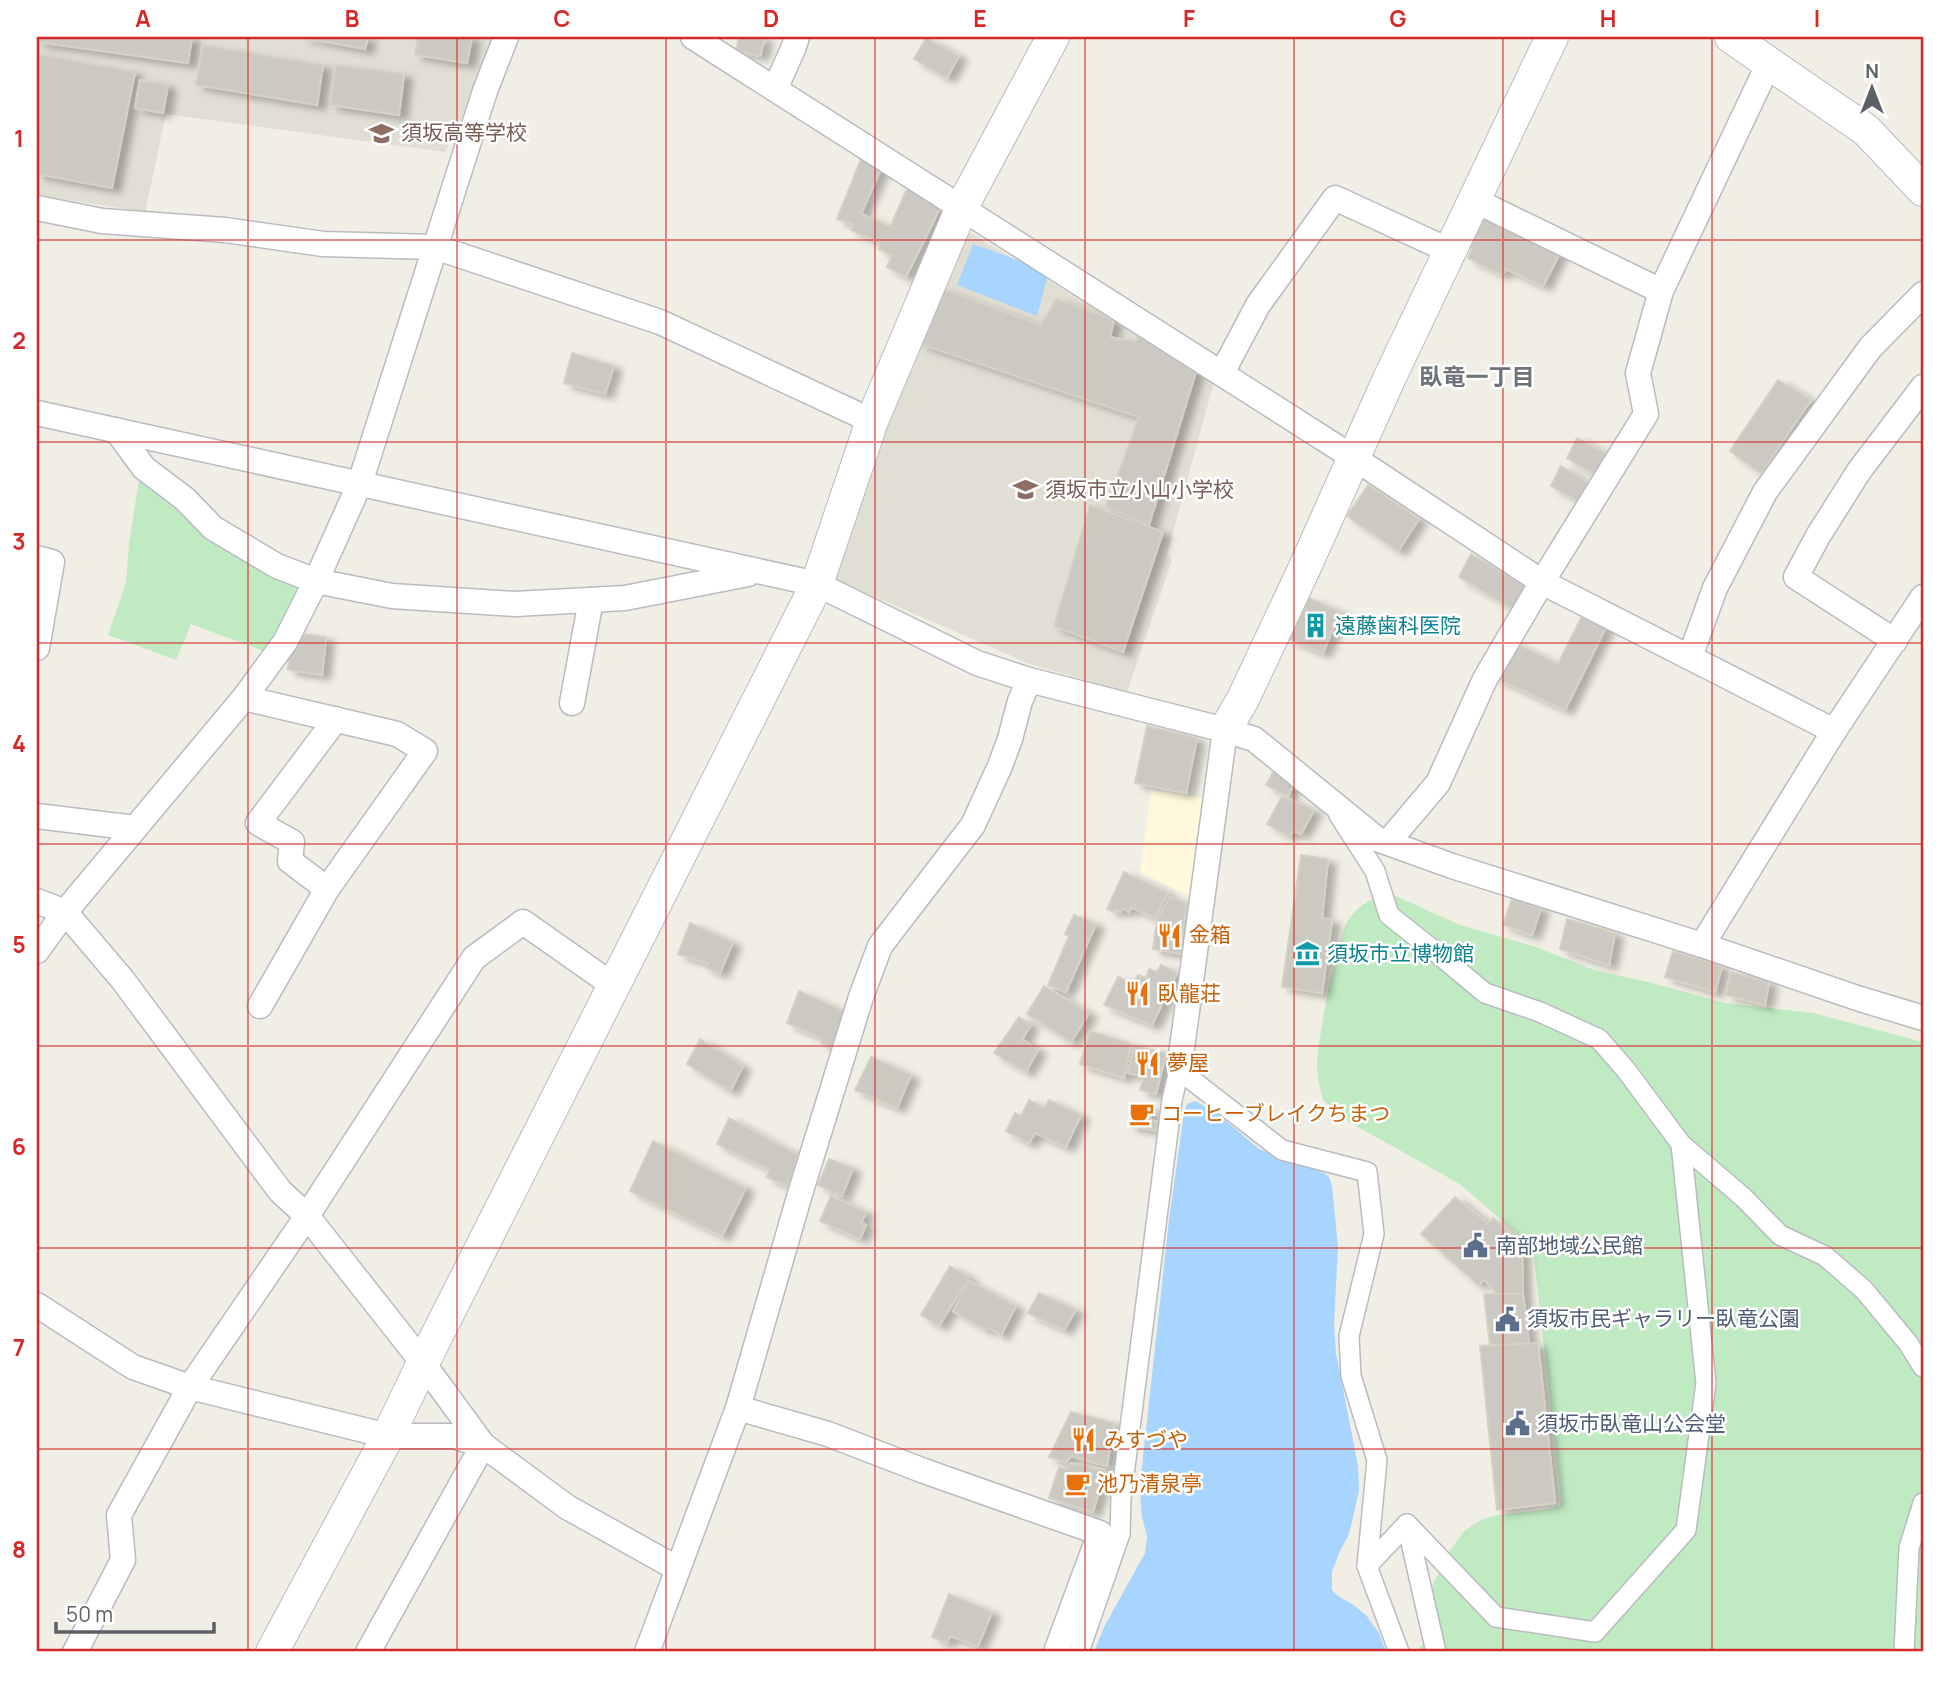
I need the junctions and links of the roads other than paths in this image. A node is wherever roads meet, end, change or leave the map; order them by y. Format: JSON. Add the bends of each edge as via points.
{"nodes":[{"id":1,"x":506,"y":37,"type":"edge"},
{"id":2,"x":693,"y":37,"type":"edge"},
{"id":3,"x":797,"y":37,"type":"edge"},
{"id":4,"x":1053,"y":37,"type":"edge"},
{"id":5,"x":1552,"y":37,"type":"edge"},
{"id":6,"x":1731,"y":37,"type":"edge"},
{"id":7,"x":1769,"y":63,"type":"junction"},
{"id":8,"x":775,"y":89,"type":"junction"},
{"id":9,"x":1923,"y":190,"type":"edge"},
{"id":10,"x":1474,"y":200,"type":"junction"},
{"id":11,"x":962,"y":207,"type":"junction"},
{"id":12,"x":37,"y":208,"type":"edge"},
{"id":13,"x":435,"y":247,"type":"junction"},
{"id":14,"x":1450,"y":251,"type":"junction"},
{"id":15,"x":1661,"y":291,"type":"junction"},
{"id":16,"x":1923,"y":294,"type":"edge"},
{"id":17,"x":1222,"y":373,"type":"junction"},
{"id":18,"x":1923,"y":387,"type":"edge"},
{"id":19,"x":37,"y":413,"type":"edge"},
{"id":20,"x":872,"y":421,"type":"junction"},
{"id":21,"x":116,"y":430,"type":"junction"},
{"id":22,"x":1354,"y":458,"type":"junction"},
{"id":23,"x":360,"y":483,"type":"junction"},
{"id":24,"x":37,"y":558,"type":"edge"},
{"id":25,"x":759,"y":572,"type":"junction"},
{"id":26,"x":316,"y":581,"type":"junction"},
{"id":27,"x":1542,"y":582,"type":"junction"},
{"id":28,"x":817,"y":584,"type":"junction"},
{"id":29,"x":1923,"y":597,"type":"edge"},
{"id":30,"x":591,"y":600,"type":"junction"},
{"id":31,"x":1895,"y":641,"type":"junction"},
{"id":32,"x":37,"y":648,"type":"edge"},
{"id":33,"x":1690,"y":657,"type":"junction"},
{"id":34,"x":1029,"y":680,"type":"junction"},
{"id":35,"x":244,"y":698,"type":"junction"},
{"id":36,"x":572,"y":703,"type":"dead end"},
{"id":37,"x":336,"y":719,"type":"junction"},
{"id":38,"x":1225,"y":730,"type":"junction"},
{"id":39,"x":1834,"y":731,"type":"junction"},
{"id":40,"x":1339,"y":815,"type":"dead end"},
{"id":41,"x":37,"y":816,"type":"edge"},
{"id":42,"x":135,"y":828,"type":"junction"},
{"id":43,"x":1388,"y":842,"type":"junction"},
{"id":44,"x":327,"y":889,"type":"junction"},
{"id":45,"x":37,"y":901,"type":"edge"},
{"id":46,"x":65,"y":912,"type":"junction"},
{"id":47,"x":1702,"y":945,"type":"junction"},
{"id":48,"x":37,"y":951,"type":"edge"},
{"id":49,"x":614,"y":986,"type":"junction"},
{"id":50,"x":260,"y":1006,"type":"dead end"},
{"id":51,"x":1923,"y":1018,"type":"edge"},
{"id":52,"x":1179,"y":1070,"type":"junction"},
{"id":53,"x":1681,"y":1144,"type":"junction"},
{"id":54,"x":307,"y":1216,"type":"junction"},
{"id":55,"x":37,"y":1305,"type":"edge"},
{"id":56,"x":423,"y":1363,"type":"junction"},
{"id":57,"x":1923,"y":1367,"type":"edge"},
{"id":58,"x":190,"y":1387,"type":"junction"},
{"id":59,"x":737,"y":1408,"type":"junction"},
{"id":60,"x":388,"y":1436,"type":"junction"},
{"id":61,"x":483,"y":1445,"type":"junction"},
{"id":62,"x":1923,"y":1503,"type":"edge"},
{"id":63,"x":1407,"y":1524,"type":"junction"},
{"id":64,"x":1367,"y":1566,"type":"junction"},
{"id":65,"x":678,"y":1569,"type":"junction"},
{"id":66,"x":75,"y":1652,"type":"edge"},
{"id":67,"x":272,"y":1652,"type":"edge"},
{"id":68,"x":368,"y":1652,"type":"edge"},
{"id":69,"x":647,"y":1652,"type":"edge"},
{"id":70,"x":1056,"y":1652,"type":"edge"},
{"id":71,"x":1079,"y":1652,"type":"edge"},
{"id":72,"x":1399,"y":1652,"type":"edge"},
{"id":73,"x":1436,"y":1652,"type":"edge"},
{"id":74,"x":1904,"y":1652,"type":"edge"}],
"edges":[{"from":1,"to":13,"type":"street"},
{"from":2,"to":8,"type":"street"},
{"from":3,"to":8,"type":"street"},
{"from":4,"to":11,"type":"street"},
{"from":5,"to":10,"type":"street"},
{"from":6,"to":7,"type":"street"},
{"from":7,"to":9,"type":"street","via":[[1866,130]]},
{"from":7,"to":15,"type":"street"},
{"from":8,"to":11,"type":"street"},
{"from":10,"to":14,"type":"street"},
{"from":10,"to":15,"type":"street"},
{"from":11,"to":17,"type":"street"},
{"from":11,"to":20,"type":"street"},
{"from":12,"to":13,"type":"street","via":[[102,221],[225,230],[323,244]]},
{"from":13,"to":20,"type":"street","via":[[660,322]]},
{"from":13,"to":23,"type":"street"},
{"from":14,"to":17,"type":"street","via":[[1335,198],[1258,305]]},
{"from":14,"to":22,"type":"street"},
{"from":15,"to":27,"type":"street","via":[[1638,373],[1646,414]]},
{"from":16,"to":33,"type":"street","via":[[1870,348],[1765,492],[1715,588]]},
{"from":17,"to":22,"type":"street"},
{"from":18,"to":31,"type":"street","via":[[1859,471],[1796,577]]},
{"from":19,"to":21,"type":"street"},
{"from":20,"to":28,"type":"street"},
{"from":21,"to":23,"type":"street"},
{"from":21,"to":26,"type":"street","via":[[144,468],[185,499],[213,528],[278,566]]},
{"from":22,"to":27,"type":"street"},
{"from":22,"to":38,"type":"street"},
{"from":23,"to":25,"type":"street"},
{"from":23,"to":26,"type":"street"},
{"from":24,"to":32,"type":"street","via":[[52,562]]},
{"from":25,"to":28,"type":"street"},
{"from":25,"to":30,"type":"street","via":[[625,598]]},
{"from":26,"to":30,"type":"street","via":[[392,596],[515,604]]},
{"from":26,"to":35,"type":"street","via":[[285,642]]},
{"from":27,"to":33,"type":"street"},
{"from":27,"to":43,"type":"street","via":[[1485,679],[1438,783]]},
{"from":28,"to":34,"type":"street","via":[[977,663]]},
{"from":28,"to":49,"type":"street"},
{"from":29,"to":31,"type":"street"},
{"from":30,"to":36,"type":"street"},
{"from":31,"to":39,"type":"street"},
{"from":33,"to":39,"type":"street"},
{"from":34,"to":38,"type":"street"},
{"from":34,"to":59,"type":"street","via":[[1000,766],[973,825],[880,946]]},
{"from":35,"to":37,"type":"street"},
{"from":35,"to":42,"type":"street"},
{"from":37,"to":44,"type":"street","via":[[258,823],[292,842],[289,861]]},
{"from":37,"to":44,"type":"street","via":[[397,734],[425,751]]},
{"from":38,"to":43,"type":"street","via":[[1254,739],[1377,839]]},
{"from":38,"to":52,"type":"street"},
{"from":39,"to":47,"type":"street"},
{"from":40,"to":53,"type":"street","via":[[1375,871],[1389,915],[1485,993],[1598,1039]]},
{"from":41,"to":42,"type":"street"},
{"from":42,"to":46,"type":"street"},
{"from":43,"to":47,"type":"street"},
{"from":44,"to":50,"type":"street"},
{"from":45,"to":46,"type":"street"},
{"from":46,"to":48,"type":"street"},
{"from":46,"to":54,"type":"street","via":[[122,979],[280,1191]]},
{"from":47,"to":51,"type":"street"},
{"from":49,"to":54,"type":"street","via":[[523,922],[474,958]]},
{"from":49,"to":56,"type":"street"},
{"from":52,"to":64,"type":"street","via":[[1282,1150],[1367,1172],[1374,1234],[1349,1336],[1350,1376],[1377,1460]]},
{"from":52,"to":71,"type":"street","via":[[1156,1222],[1120,1534]]},
{"from":53,"to":57,"type":"street","via":[[1780,1235],[1825,1256],[1864,1290]]},
{"from":53,"to":63,"type":"street","via":[[1706,1384],[1686,1530],[1595,1632],[1496,1617]]},
{"from":54,"to":56,"type":"street"},
{"from":54,"to":58,"type":"street"},
{"from":55,"to":58,"type":"street","via":[[134,1367]]},
{"from":56,"to":60,"type":"street"},
{"from":56,"to":61,"type":"street"},
{"from":58,"to":60,"type":"street"},
{"from":58,"to":66,"type":"street","via":[[119,1515],[123,1560]]},
{"from":59,"to":65,"type":"street"},
{"from":59,"to":70,"type":"street","via":[[828,1434],[1100,1533]]},
{"from":60,"to":61,"type":"street","via":[[453,1436]]},
{"from":60,"to":67,"type":"street"},
{"from":61,"to":65,"type":"street","via":[[567,1507]]},
{"from":61,"to":68,"type":"street"},
{"from":62,"to":74,"type":"street","via":[[1909,1548]]},
{"from":63,"to":64,"type":"street"},
{"from":63,"to":73,"type":"street"},
{"from":64,"to":72,"type":"street"},
{"from":65,"to":69,"type":"street"}]}
